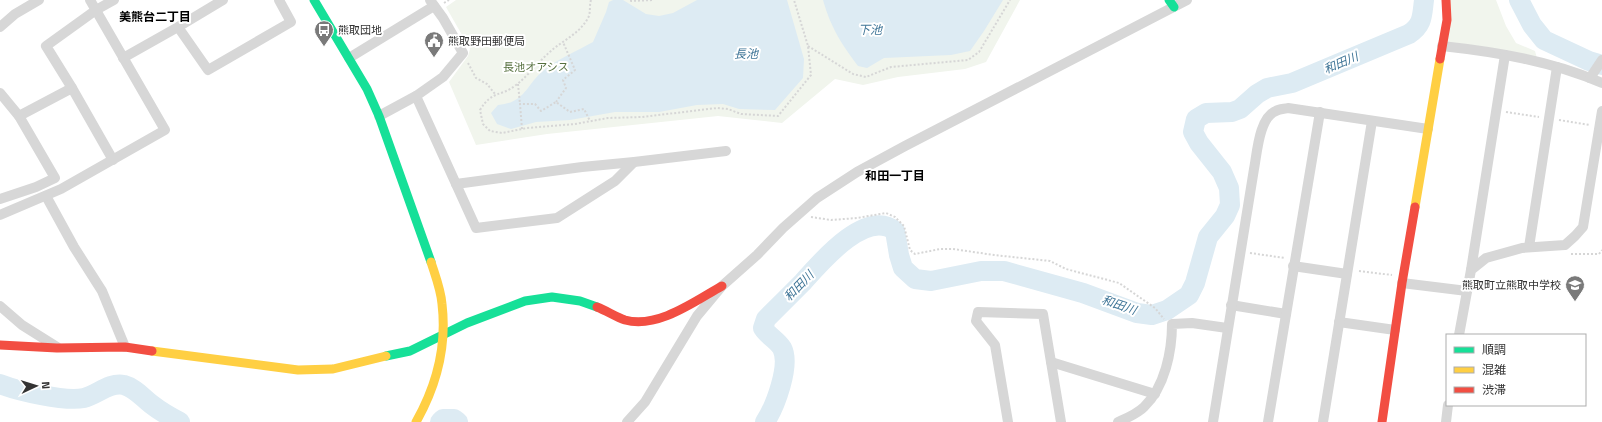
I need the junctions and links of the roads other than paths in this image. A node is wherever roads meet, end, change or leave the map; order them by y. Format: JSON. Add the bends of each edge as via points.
{"nodes":[{"id":1,"x":39,"y":0,"type":"edge"},
{"id":2,"x":90,"y":0,"type":"edge"},
{"id":3,"x":114,"y":0,"type":"edge"},
{"id":4,"x":223,"y":0,"type":"edge"},
{"id":5,"x":278,"y":0,"type":"edge"},
{"id":6,"x":314,"y":0,"type":"edge"},
{"id":7,"x":1187,"y":0,"type":"edge"},
{"id":8,"x":1446,"y":0,"type":"edge"},
{"id":9,"x":432,"y":3,"type":"edge"},
{"id":10,"x":1171,"y":3,"type":"edge"},
{"id":11,"x":96,"y":10,"type":"junction"},
{"id":12,"x":0,"y":27,"type":"edge"},
{"id":13,"x":178,"y":27,"type":"junction"},
{"id":14,"x":1442,"y":46,"type":"junction"},
{"id":15,"x":1505,"y":55,"type":"junction"},
{"id":16,"x":123,"y":58,"type":"junction"},
{"id":17,"x":349,"y":58,"type":"junction"},
{"id":18,"x":1602,"y":60,"type":"edge"},
{"id":19,"x":1557,"y":66,"type":"junction"},
{"id":20,"x":1592,"y":74,"type":"junction"},
{"id":21,"x":1602,"y":83,"type":"edge"},
{"id":22,"x":72,"y":88,"type":"junction"},
{"id":23,"x":0,"y":93,"type":"edge"},
{"id":24,"x":416,"y":96,"type":"junction"},
{"id":25,"x":1602,"y":111,"type":"edge"},
{"id":26,"x":1320,"y":112,"type":"junction"},
{"id":27,"x":19,"y":116,"type":"junction"},
{"id":28,"x":379,"y":116,"type":"junction"},
{"id":29,"x":1372,"y":121,"type":"junction"},
{"id":30,"x":1428,"y":129,"type":"junction"},
{"id":31,"x":726,"y":151,"type":"dead end"},
{"id":32,"x":113,"y":160,"type":"junction"},
{"id":33,"x":634,"y":162,"type":"junction"},
{"id":34,"x":456,"y":184,"type":"junction"},
{"id":35,"x":46,"y":196,"type":"junction"},
{"id":36,"x":0,"y":199,"type":"edge"},
{"id":37,"x":0,"y":215,"type":"edge"},
{"id":38,"x":1529,"y":247,"type":"junction"},
{"id":39,"x":1294,"y":263,"type":"junction"},
{"id":40,"x":1471,"y":270,"type":"junction"},
{"id":41,"x":1348,"y":271,"type":"junction"},
{"id":42,"x":1402,"y":280,"type":"junction"},
{"id":43,"x":722,"y":286,"type":"junction"},
{"id":44,"x":1467,"y":291,"type":"junction"},
{"id":45,"x":1231,"y":305,"type":"junction"},
{"id":46,"x":0,"y":306,"type":"edge"},
{"id":47,"x":1286,"y":314,"type":"junction"},
{"id":48,"x":1339,"y":322,"type":"junction"},
{"id":49,"x":1227,"y":328,"type":"junction"},
{"id":50,"x":1395,"y":330,"type":"junction"},
{"id":51,"x":1459,"y":334,"type":"edge"},
{"id":52,"x":444,"y":335,"type":"junction"},
{"id":53,"x":0,"y":345,"type":"edge"},
{"id":54,"x":126,"y":347,"type":"junction"},
{"id":55,"x":57,"y":348,"type":"junction"},
{"id":56,"x":1051,"y":362,"type":"junction"},
{"id":57,"x":1154,"y":394,"type":"junction"},
{"id":58,"x":1448,"y":406,"type":"edge"},
{"id":59,"x":416,"y":422,"type":"edge"},
{"id":60,"x":627,"y":422,"type":"edge"},
{"id":61,"x":1008,"y":422,"type":"edge"},
{"id":62,"x":1061,"y":422,"type":"edge"},
{"id":63,"x":1118,"y":422,"type":"edge"},
{"id":64,"x":1213,"y":422,"type":"edge"},
{"id":65,"x":1268,"y":422,"type":"edge"},
{"id":66,"x":1323,"y":422,"type":"edge"},
{"id":67,"x":1382,"y":422,"type":"edge"},
{"id":68,"x":1446,"y":422,"type":"edge"}],
"edges":[{"from":1,"to":12,"type":"street","via":[[15,14]]},
{"from":2,"to":11,"type":"street"},
{"from":3,"to":11,"type":"street"},
{"from":4,"to":13,"type":"street"},
{"from":5,"to":13,"type":"street","via":[[291,22],[208,70]]},
{"from":6,"to":17,"type":"street"},
{"from":7,"to":10,"type":"street"},
{"from":8,"to":14,"type":"street","via":[[1447,20]]},
{"from":9,"to":17,"type":"street"},
{"from":9,"to":24,"type":"street","via":[[463,53],[443,77]]},
{"from":10,"to":43,"type":"street","via":[[1088,52],[977,107],[857,172],[817,198],[798,214]]},
{"from":11,"to":16,"type":"street"},
{"from":11,"to":22,"type":"street","via":[[46,46]]},
{"from":13,"to":16,"type":"street"},
{"from":14,"to":15,"type":"street"},
{"from":14,"to":30,"type":"street"},
{"from":15,"to":19,"type":"street"},
{"from":15,"to":40,"type":"street"},
{"from":16,"to":32,"type":"street","via":[[165,130]]},
{"from":17,"to":28,"type":"street","via":[[367,88]]},
{"from":18,"to":20,"type":"street"},
{"from":19,"to":20,"type":"street"},
{"from":19,"to":38,"type":"street"},
{"from":20,"to":21,"type":"street"},
{"from":22,"to":27,"type":"street"},
{"from":22,"to":32,"type":"street"},
{"from":23,"to":27,"type":"street"},
{"from":24,"to":28,"type":"street"},
{"from":24,"to":34,"type":"street"},
{"from":25,"to":38,"type":"street","via":[[1583,227],[1565,245]]},
{"from":26,"to":29,"type":"street"},
{"from":26,"to":39,"type":"street"},
{"from":26,"to":45,"type":"street","via":[[1288,108],[1275,111],[1266,119],[1254,169]]},
{"from":27,"to":36,"type":"street","via":[[55,178]]},
{"from":28,"to":52,"type":"street","via":[[430,256],[442,302]]},
{"from":29,"to":30,"type":"street"},
{"from":29,"to":41,"type":"street"},
{"from":30,"to":42,"type":"street"},
{"from":31,"to":33,"type":"street"},
{"from":32,"to":35,"type":"street"},
{"from":33,"to":34,"type":"street"},
{"from":33,"to":34,"type":"street","via":[[615,180],[557,218],[476,228]]},
{"from":35,"to":37,"type":"street"},
{"from":35,"to":54,"type":"street","via":[[102,291]]},
{"from":38,"to":40,"type":"street","via":[[1486,258]]},
{"from":39,"to":41,"type":"street"},
{"from":39,"to":47,"type":"street"},
{"from":40,"to":44,"type":"street"},
{"from":41,"to":48,"type":"street"},
{"from":42,"to":44,"type":"street"},
{"from":42,"to":50,"type":"street"},
{"from":43,"to":52,"type":"street","via":[[669,316],[647,321],[626,320],[580,301],[552,297],[501,308]]},
{"from":43,"to":60,"type":"street","via":[[697,316],[645,402]]},
{"from":44,"to":51,"type":"street"},
{"from":45,"to":47,"type":"street"},
{"from":45,"to":49,"type":"street"},
{"from":46,"to":55,"type":"street","via":[[22,325]]},
{"from":47,"to":65,"type":"street"},
{"from":48,"to":50,"type":"street"},
{"from":48,"to":66,"type":"street"},
{"from":49,"to":57,"type":"street","via":[[1192,323],[1172,324],[1167,365]]},
{"from":49,"to":64,"type":"street"},
{"from":50,"to":67,"type":"street"},
{"from":52,"to":54,"type":"street","via":[[410,351],[333,369],[298,370]]},
{"from":52,"to":59,"type":"street","via":[[437,374],[427,402]]},
{"from":53,"to":55,"type":"street"},
{"from":54,"to":55,"type":"street"},
{"from":56,"to":57,"type":"street"},
{"from":56,"to":61,"type":"street","via":[[1043,314],[978,312],[976,321],[994,345]]},
{"from":56,"to":62,"type":"street"},
{"from":57,"to":63,"type":"street","via":[[1144,407]]},
{"from":58,"to":68,"type":"street"}]}
